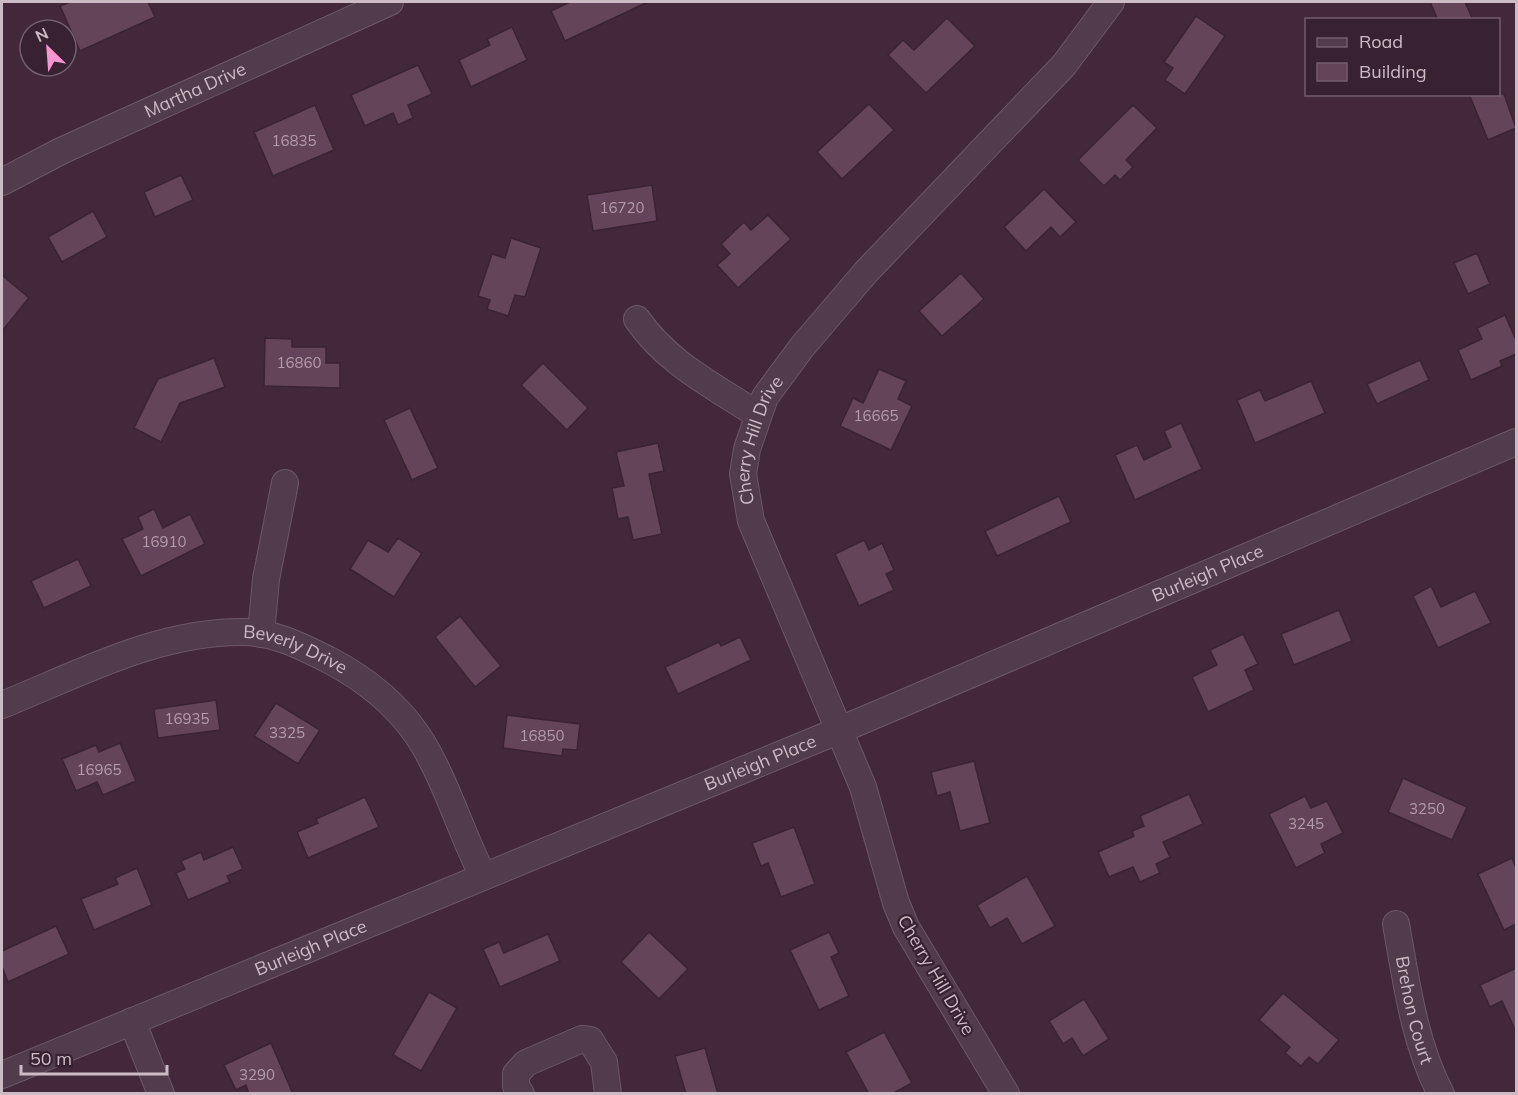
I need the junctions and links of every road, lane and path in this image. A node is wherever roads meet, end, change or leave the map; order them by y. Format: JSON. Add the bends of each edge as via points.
{"nodes":[{"id":1,"x":390,"y":2,"type":"edge"},
{"id":2,"x":1111,"y":2,"type":"edge"},
{"id":3,"x":2,"y":182,"type":"edge"},
{"id":4,"x":638,"y":319,"type":"dead end"},
{"id":5,"x":758,"y":415,"type":"junction"},
{"id":6,"x":1516,"y":442,"type":"edge"},
{"id":7,"x":285,"y":483,"type":"dead end"},
{"id":8,"x":261,"y":634,"type":"junction"},
{"id":9,"x":2,"y":705,"type":"edge"},
{"id":10,"x":840,"y":730,"type":"junction"},
{"id":11,"x":483,"y":876,"type":"junction"},
{"id":12,"x":1396,"y":924,"type":"dead end"},
{"id":13,"x":132,"y":1021,"type":"junction"},
{"id":14,"x":2,"y":1075,"type":"edge"},
{"id":15,"x":162,"y":1094,"type":"edge"},
{"id":16,"x":520,"y":1094,"type":"edge"},
{"id":17,"x":608,"y":1094,"type":"edge"},
{"id":18,"x":1006,"y":1094,"type":"edge"},
{"id":19,"x":1441,"y":1094,"type":"edge"}],
"edges":[{"from":1,"to":3,"type":"street","name":"Martha Drive","via":[[61,151]]},
{"from":2,"to":5,"type":"street","name":"Cherry Hill Drive","via":[[1064,65],[866,272],[765,397]]},
{"from":4,"to":5,"type":"street","via":[[651,339],[684,368]]},
{"from":5,"to":10,"type":"street","name":"Cherry Hill Drive","via":[[743,474],[751,521]]},
{"from":6,"to":10,"type":"street","name":"Burleigh Place"},
{"from":7,"to":8,"type":"street","via":[[266,579]]},
{"from":8,"to":9,"type":"street","name":"Beverly Drive","via":[[244,632],[166,642]]},
{"from":8,"to":11,"type":"street","name":"Beverly Drive","via":[[308,650],[355,673],[384,695],[429,755]]},
{"from":10,"to":11,"type":"street","name":"Burleigh Place"},
{"from":10,"to":18,"type":"street","name":"Cherry Hill Drive","via":[[863,787],[906,927]]},
{"from":11,"to":13,"type":"street","name":"Burleigh Place"},
{"from":12,"to":19,"type":"street","name":"Brehon Court","via":[[1423,1050]]},
{"from":13,"to":14,"type":"street","name":"Burleigh Place"},
{"from":13,"to":15,"type":"street"},
{"from":16,"to":17,"type":"street","via":[[516,1074],[526,1063],[582,1039],[590,1040],[604,1062]]}]}
